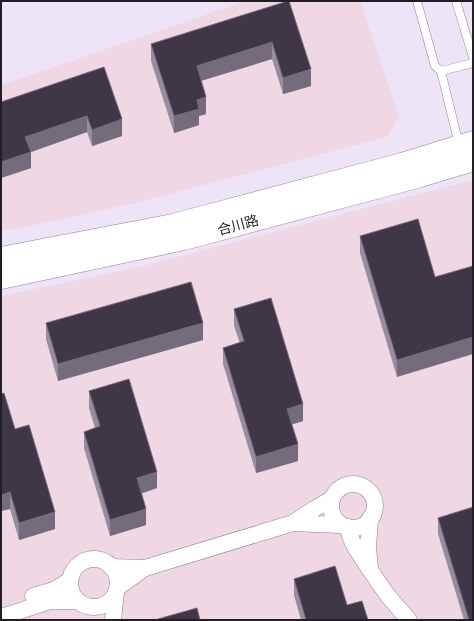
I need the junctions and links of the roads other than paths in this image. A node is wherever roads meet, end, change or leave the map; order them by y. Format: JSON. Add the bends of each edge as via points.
{"nodes":[{"id":1,"x":416,"y":1,"type":"edge"},
{"id":2,"x":456,"y":1,"type":"edge"},
{"id":3,"x":473,"y":57,"type":"edge"},
{"id":4,"x":473,"y":63,"type":"edge"},
{"id":5,"x":441,"y":72,"type":"junction"},
{"id":6,"x":469,"y":149,"type":"edge"},
{"id":7,"x":1,"y":258,"type":"edge"},
{"id":8,"x":1,"y":278,"type":"edge"},
{"id":9,"x":332,"y":499,"type":"junction"},
{"id":10,"x":370,"y":518,"type":"junction"},
{"id":11,"x":293,"y":523,"type":"junction"},
{"id":12,"x":345,"y":526,"type":"junction"},
{"id":13,"x":111,"y":567,"type":"junction"},
{"id":14,"x":145,"y":568,"type":"junction"},
{"id":15,"x":370,"y":570,"type":"junction"},
{"id":16,"x":70,"y":580,"type":"junction"},
{"id":17,"x":117,"y":590,"type":"junction"},
{"id":18,"x":81,"y":603,"type":"junction"},
{"id":19,"x":1,"y":606,"type":"edge"},
{"id":20,"x":1,"y":617,"type":"edge"},
{"id":21,"x":95,"y":620,"type":"edge"},
{"id":22,"x":113,"y":620,"type":"edge"},
{"id":23,"x":409,"y":620,"type":"edge"}],
"edges":[{"from":1,"to":5,"type":"lane","via":[[435,66]]},
{"from":2,"to":3,"type":"lane"},
{"from":4,"to":5,"type":"lane"},
{"from":5,"to":6,"type":"lane"},
{"from":6,"to":7,"type":"main road","name":"合川路","via":[[402,164],[174,225]]},
{"from":6,"to":8,"type":"main road","name":"合川路","via":[[417,177],[184,239]]},
{"from":9,"to":10,"type":"street","via":[[340,488],[346,485],[360,485],[366,488],[374,500]]},
{"from":9,"to":11,"type":"street"},
{"from":9,"to":12,"type":"street","via":[[332,513],[336,520]]},
{"from":10,"to":12,"type":"street","via":[[355,528]]},
{"from":10,"to":15,"type":"street"},
{"from":11,"to":12,"type":"street"},
{"from":11,"to":14,"type":"street"},
{"from":12,"to":15,"type":"street","via":[[354,546]]},
{"from":13,"to":14,"type":"street"},
{"from":13,"to":16,"type":"street","via":[[100,560],[84,561],[72,572]]},
{"from":13,"to":17,"type":"street","via":[[117,576]]},
{"from":14,"to":17,"type":"street"},
{"from":15,"to":23,"type":"street"},
{"from":16,"to":18,"type":"street","via":[[73,595]]},
{"from":16,"to":19,"type":"street","via":[[54,590]]},
{"from":17,"to":18,"type":"street","via":[[112,599],[99,607],[92,608]]},
{"from":17,"to":22,"type":"street"},
{"from":18,"to":20,"type":"street","via":[[50,601]]},
{"from":18,"to":21,"type":"street"}]}
